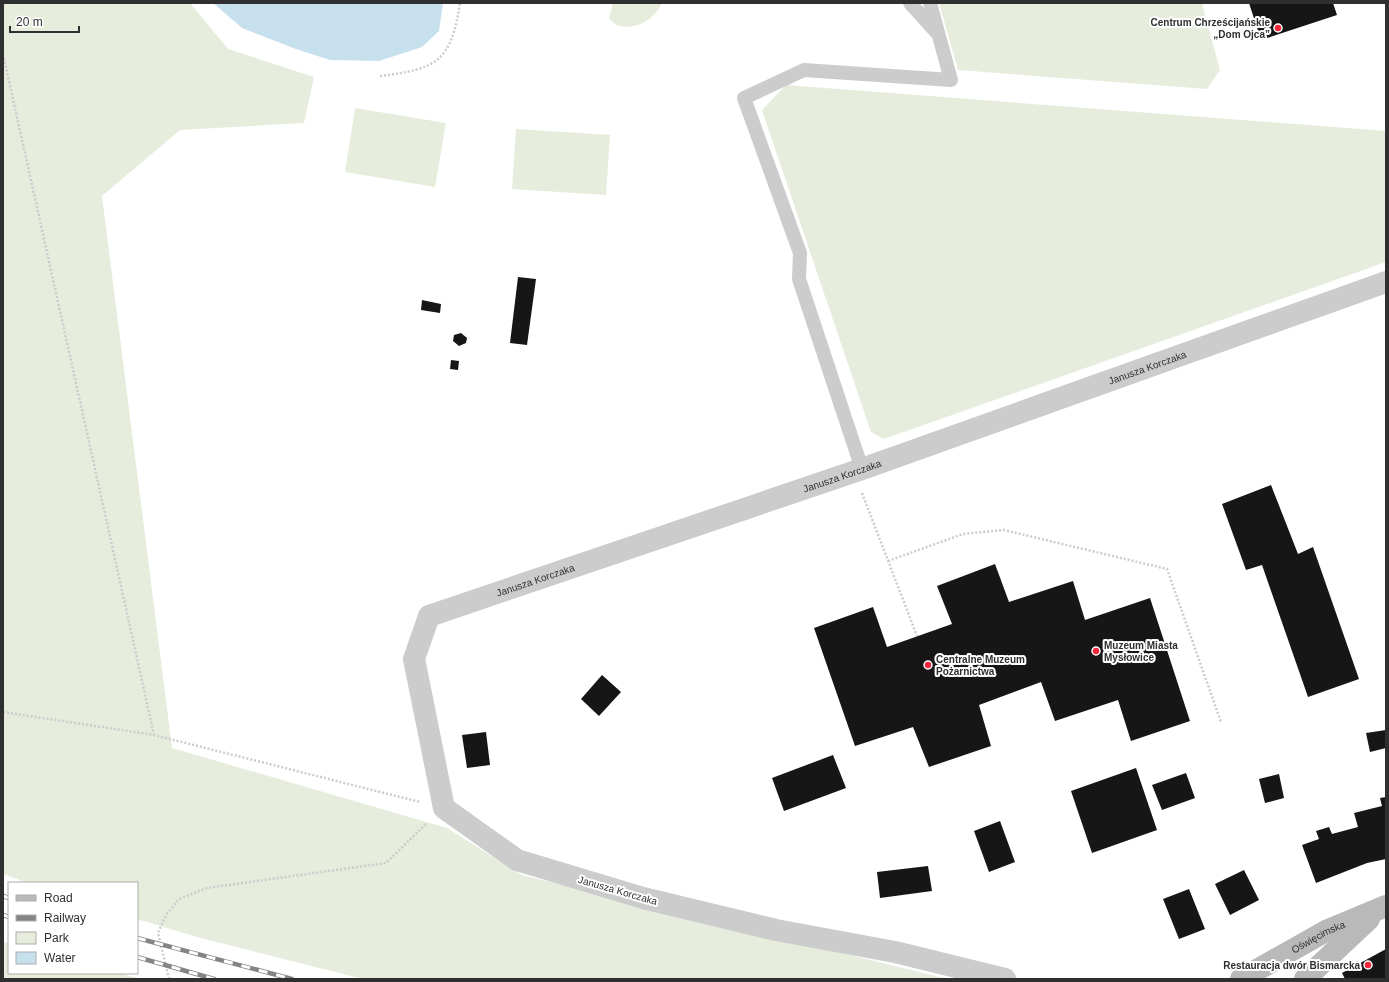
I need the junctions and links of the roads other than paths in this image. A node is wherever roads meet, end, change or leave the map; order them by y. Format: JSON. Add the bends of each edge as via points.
{"nodes":[{"id":1,"x":910,"y":3,"type":"edge"},
{"id":2,"x":930,"y":3,"type":"edge"},
{"id":3,"x":939,"y":36,"type":"junction"},
{"id":4,"x":1386,"y":282,"type":"edge"},
{"id":5,"x":858,"y":471,"type":"junction"},
{"id":6,"x":1382,"y":909,"type":"edge"},
{"id":7,"x":1005,"y":979,"type":"edge"},
{"id":8,"x":1241,"y":979,"type":"edge"},
{"id":9,"x":1306,"y":979,"type":"edge"}],
"edges":[{"from":1,"to":3,"type":"lane"},
{"from":2,"to":3,"type":"lane"},
{"from":3,"to":5,"type":"lane","via":[[951,80],[804,70],[744,98],[800,253],[799,279]]},
{"from":4,"to":5,"type":"street","name":"Janusza Korczaka"},
{"from":5,"to":7,"type":"street","name":"Janusza Korczaka","via":[[429,616],[414,659],[444,808],[517,860],[643,898],[776,930],[895,952]]},
{"from":6,"to":8,"type":"main road","name":"Oświęcimska","via":[[1326,931]]},
{"from":6,"to":9,"type":"main road","name":"Oświęcimska"}]}
